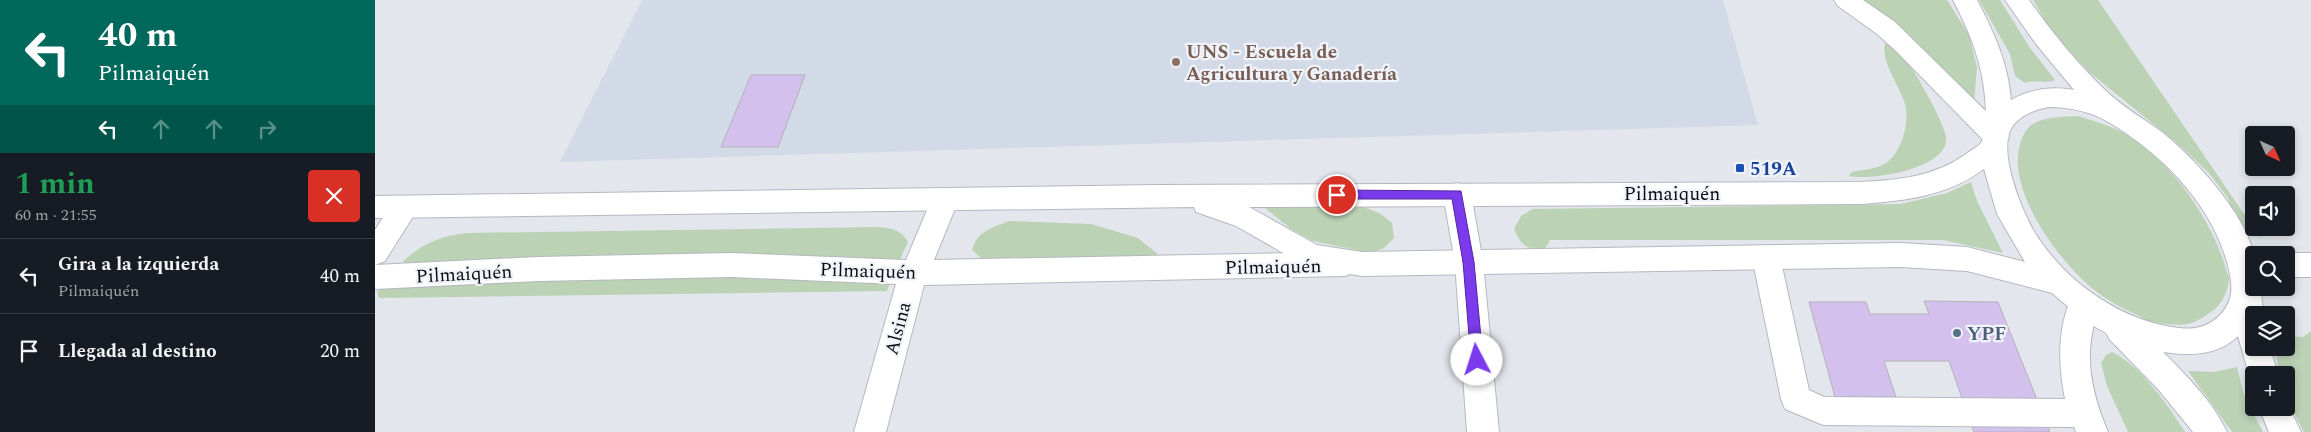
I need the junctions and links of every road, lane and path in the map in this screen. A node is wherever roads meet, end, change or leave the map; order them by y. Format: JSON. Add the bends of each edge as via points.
{"nodes":[{"id":1,"x":1846,"y":0,"type":"edge"},
{"id":2,"x":1965,"y":0,"type":"edge"},
{"id":3,"x":2017,"y":0,"type":"edge"},
{"id":4,"x":2127,"y":122,"type":"junction"},
{"id":5,"x":1996,"y":137,"type":"junction"},
{"id":6,"x":1457,"y":194,"type":"junction"},
{"id":7,"x":1159,"y":196,"type":"junction"},
{"id":8,"x":945,"y":199,"type":"junction"},
{"id":9,"x":405,"y":206,"type":"junction"},
{"id":10,"x":375,"y":207,"type":"edge"},
{"id":11,"x":375,"y":252,"type":"edge"},
{"id":12,"x":1766,"y":257,"type":"junction"},
{"id":13,"x":1469,"y":262,"type":"junction"},
{"id":14,"x":1362,"y":264,"type":"junction"},
{"id":15,"x":2295,"y":265,"type":"edge"},
{"id":16,"x":2311,"y":265,"type":"edge"},
{"id":17,"x":2245,"y":268,"type":"edge"},
{"id":18,"x":915,"y":273,"type":"junction"},
{"id":19,"x":375,"y":277,"type":"edge"},
{"id":20,"x":2060,"y":283,"type":"junction"},
{"id":21,"x":2245,"y":291,"type":"edge"},
{"id":22,"x":2083,"y":303,"type":"junction"},
{"id":23,"x":2108,"y":320,"type":"junction"},
{"id":24,"x":2278,"y":416,"type":"edge"},
{"id":25,"x":2088,"y":422,"type":"edge"},
{"id":26,"x":870,"y":432,"type":"edge"},
{"id":27,"x":1483,"y":432,"type":"edge"},
{"id":28,"x":2211,"y":432,"type":"edge"},
{"id":29,"x":2285,"y":432,"type":"edge"}],
"edges":[{"from":1,"to":5,"type":"main road","via":[[1886,28]]},
{"from":2,"to":5,"type":"main road","via":[[1990,52],[1998,97]]},
{"from":3,"to":4,"type":"main road","via":[[2041,36],[2067,66],[2097,98]]},
{"from":4,"to":5,"type":"main road","name":"Pilmaiquén","via":[[2083,101],[2046,97],[2028,100],[2015,107]]},
{"from":4,"to":17,"type":"main road","via":[[2155,141],[2199,184],[2232,235]]},
{"from":5,"to":6,"type":"main road","name":"Pilmaiquén","via":[[1956,174],[1915,188],[1887,192]]},
{"from":5,"to":20,"type":"main road","via":[[2001,187],[2011,211],[2040,260]]},
{"from":6,"to":7,"type":"main road","name":"Pilmaiquén"},
{"from":6,"to":13,"type":"main road"},
{"from":7,"to":8,"type":"main road","name":"Pilmaiquén"},
{"from":7,"to":14,"type":"main road","name":"Pilmaiquén","via":[[1237,212],[1301,250],[1319,257]]},
{"from":8,"to":9,"type":"main road","name":"Pilmaiquén"},
{"from":8,"to":18,"type":"main road","name":"Alsina"},
{"from":9,"to":10,"type":"main road","name":"Pilmaiquén"},
{"from":9,"to":11,"type":"main road"},
{"from":12,"to":13,"type":"main road","name":"Pilmaiquén"},
{"from":12,"to":20,"type":"main road","name":"Pilmaiquén","via":[[1935,256],[1997,265]]},
{"from":12,"to":25,"type":"main road","via":[[1796,399],[1823,411]]},
{"from":13,"to":14,"type":"main road","name":"Pilmaiquén"},
{"from":13,"to":27,"type":"main road"},
{"from":14,"to":18,"type":"main road","name":"Pilmaiquén"},
{"from":15,"to":16,"type":"main road"},
{"from":18,"to":19,"type":"main road","name":"Pilmaiquén","via":[[731,265],[538,269]]},
{"from":18,"to":26,"type":"main road","name":"Alsina","via":[[906,294]]},
{"from":20,"to":22,"type":"main road"},
{"from":21,"to":23,"type":"main road","via":[[2241,311],[2229,328],[2211,338],[2165,342],[2136,334]]},
{"from":22,"to":23,"type":"main road"},
{"from":22,"to":25,"type":"main road","via":[[2076,326],[2073,357],[2078,392]]},
{"from":23,"to":28,"type":"main road","via":[[2159,368]]},
{"from":24,"to":29,"type":"main road"}]}
